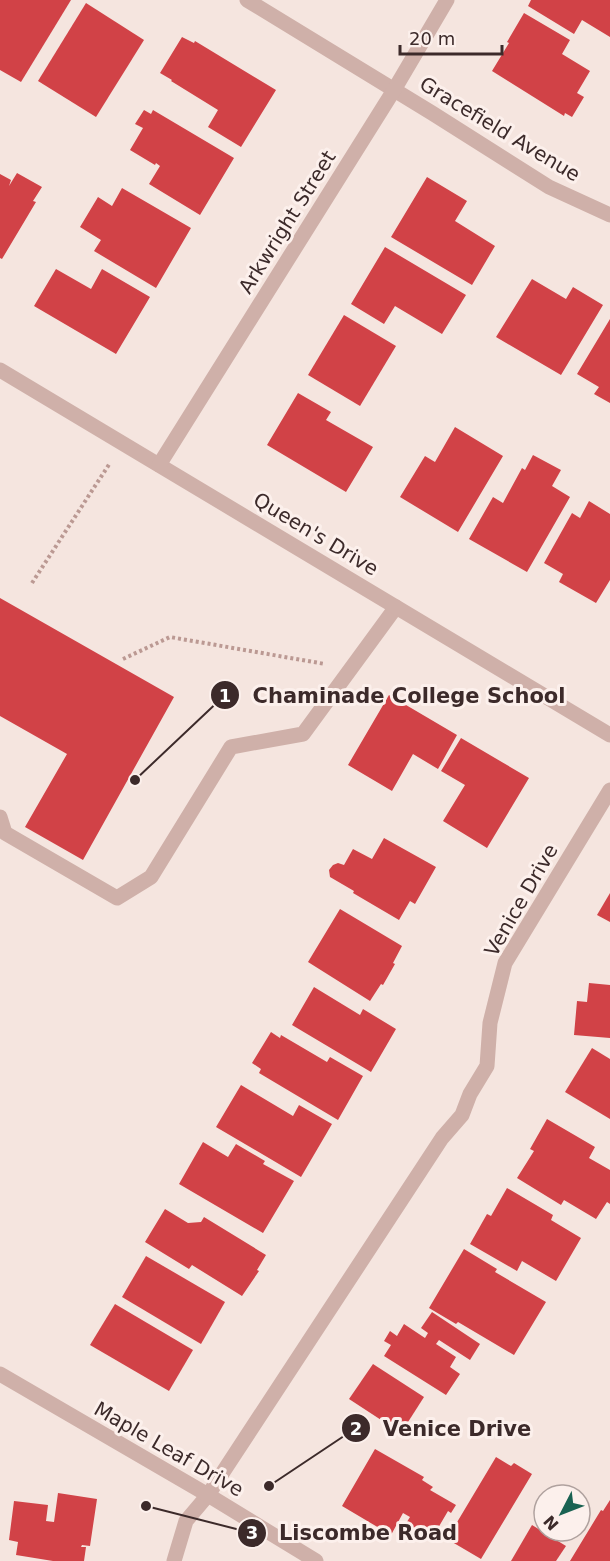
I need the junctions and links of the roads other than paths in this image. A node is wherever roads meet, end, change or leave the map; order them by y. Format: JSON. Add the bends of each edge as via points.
{"nodes":[{"id":1,"x":247,"y":0,"type":"edge"},
{"id":2,"x":447,"y":0,"type":"edge"},
{"id":3,"x":394,"y":90,"type":"junction"},
{"id":4,"x":610,"y":215,"type":"edge"},
{"id":5,"x":0,"y":370,"type":"edge"},
{"id":6,"x":159,"y":465,"type":"junction"},
{"id":7,"x":396,"y":607,"type":"junction"},
{"id":8,"x":610,"y":735,"type":"edge"},
{"id":9,"x":610,"y":790,"type":"edge"},
{"id":10,"x":0,"y":817,"type":"edge"},
{"id":11,"x":0,"y":1374,"type":"edge"},
{"id":12,"x":208,"y":1495,"type":"junction"},
{"id":13,"x":174,"y":1561,"type":"edge"},
{"id":14,"x":316,"y":1561,"type":"edge"}],
"edges":[{"from":1,"to":3,"type":"street","name":"Gracefield Avenue"},
{"from":2,"to":3,"type":"street","name":"Arkwright Street"},
{"from":3,"to":4,"type":"street","name":"Gracefield Avenue","via":[[549,187]]},
{"from":3,"to":6,"type":"street","name":"Arkwright Street"},
{"from":5,"to":6,"type":"street","name":"Queen's Drive"},
{"from":6,"to":7,"type":"street","name":"Queen's Drive"},
{"from":7,"to":8,"type":"street","name":"Queen's Drive"},
{"from":7,"to":10,"type":"street","via":[[303,734],[231,747],[151,877],[117,898],[5,833]]},
{"from":9,"to":12,"type":"street","name":"Venice Drive","via":[[505,963],[490,1023],[487,1066],[462,1115],[442,1138]]},
{"from":11,"to":12,"type":"street","name":"Maple Leaf Drive"},
{"from":12,"to":13,"type":"street","name":"Venice Drive","via":[[186,1521]]},
{"from":12,"to":14,"type":"street","name":"Maple Leaf Drive"}]}
